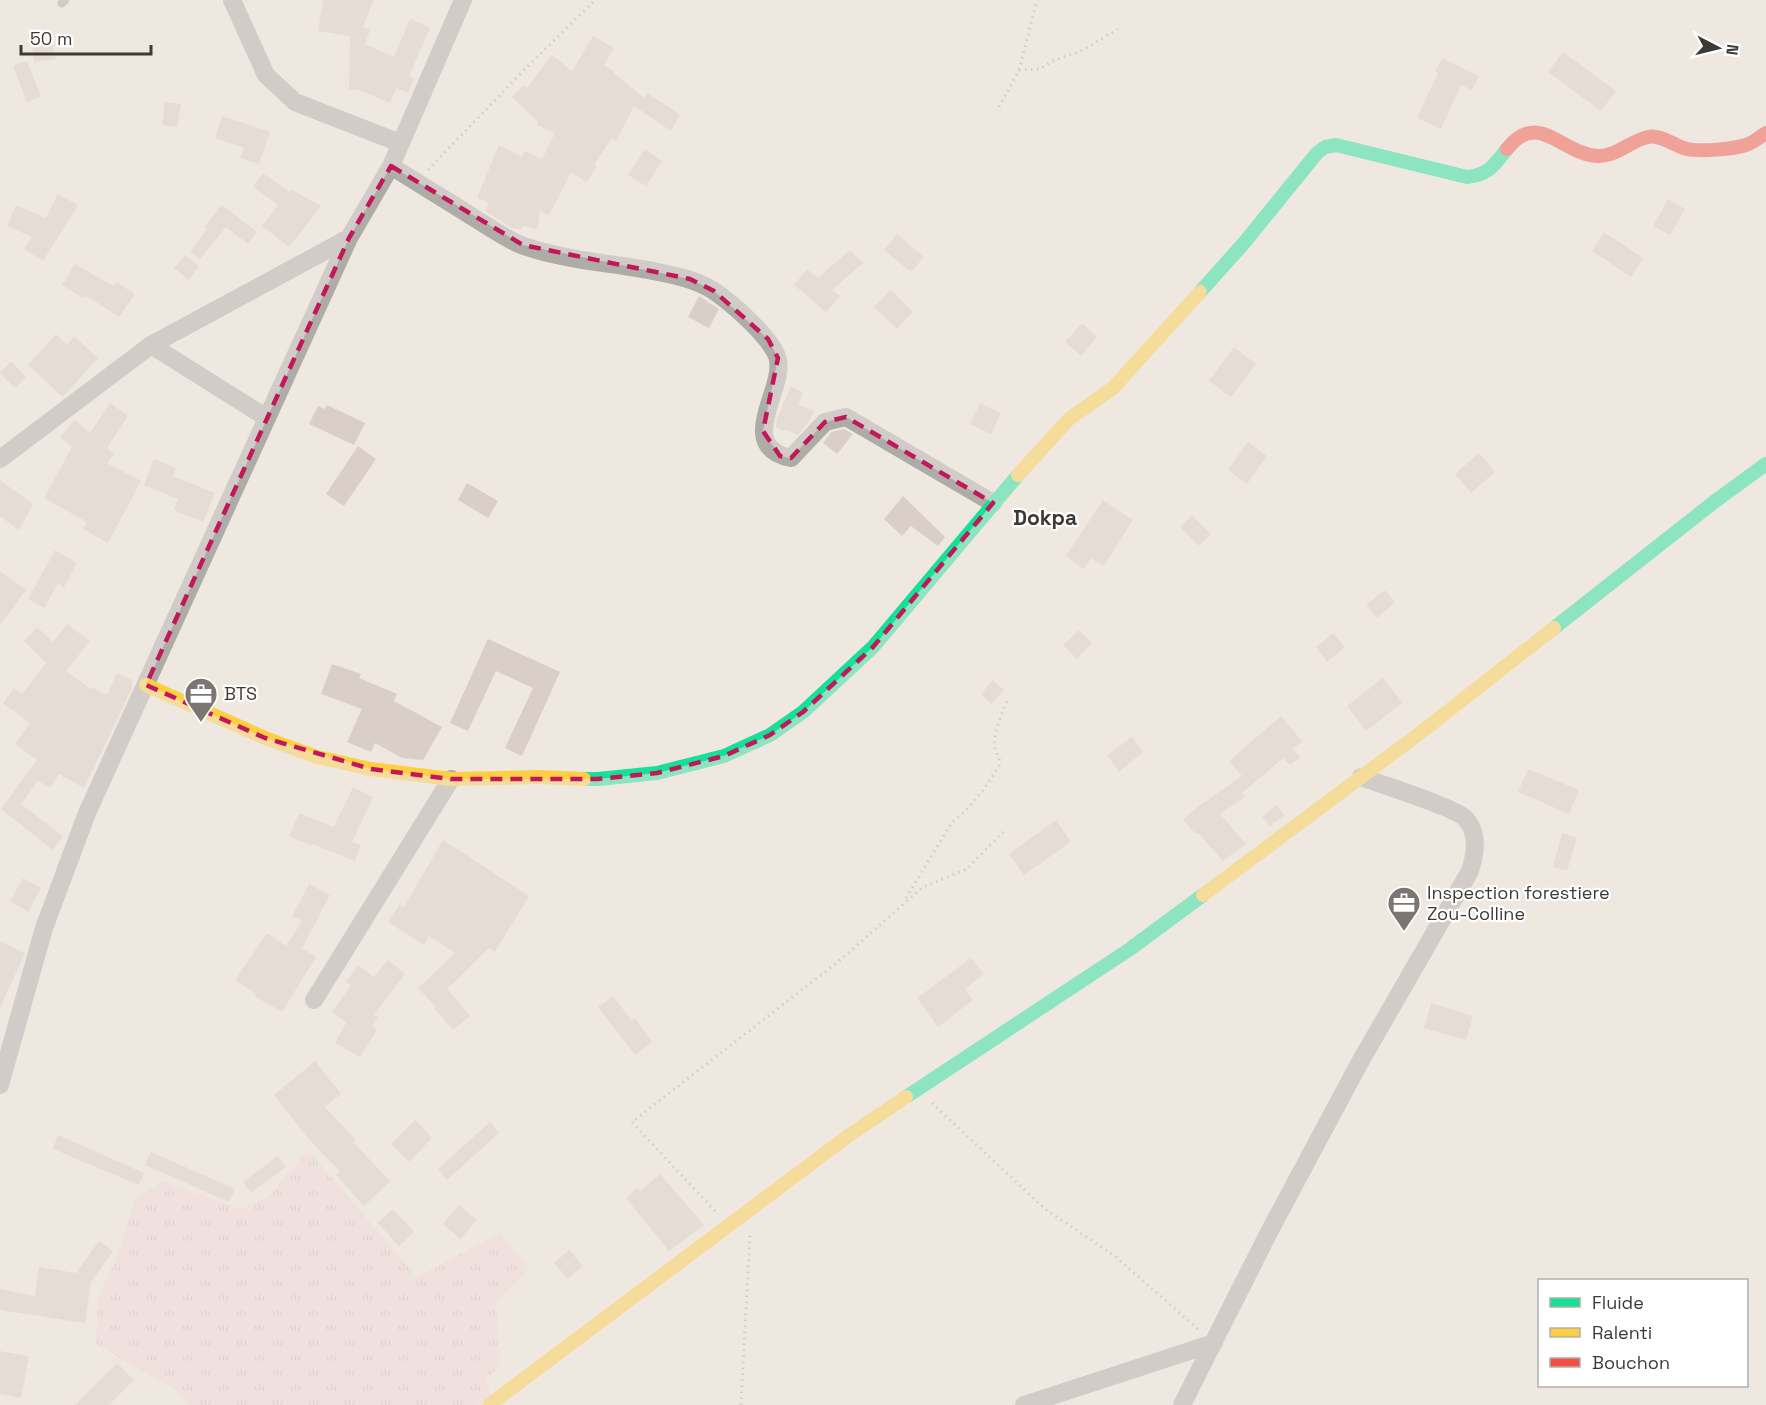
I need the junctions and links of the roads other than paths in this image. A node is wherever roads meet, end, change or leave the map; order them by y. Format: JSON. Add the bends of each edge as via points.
{"nodes":[{"id":1,"x":232,"y":0,"type":"edge"},
{"id":2,"x":463,"y":0,"type":"edge"},
{"id":3,"x":1766,"y":133,"type":"edge"},
{"id":4,"x":400,"y":143,"type":"junction"},
{"id":5,"x":391,"y":166,"type":"junction"},
{"id":6,"x":349,"y":238,"type":"junction"},
{"id":7,"x":151,"y":345,"type":"junction"},
{"id":8,"x":267,"y":418,"type":"junction"},
{"id":9,"x":0,"y":459,"type":"edge"},
{"id":10,"x":1766,"y":464,"type":"edge"},
{"id":11,"x":993,"y":503,"type":"junction"},
{"id":12,"x":146,"y":685,"type":"junction"},
{"id":13,"x":1361,"y":777,"type":"junction"},
{"id":14,"x":451,"y":779,"type":"junction"},
{"id":15,"x":314,"y":1000,"type":"dead end"},
{"id":16,"x":0,"y":1085,"type":"edge"},
{"id":17,"x":1214,"y":1343,"type":"junction"},
{"id":18,"x":489,"y":1405,"type":"edge"},
{"id":19,"x":1024,"y":1405,"type":"edge"},
{"id":20,"x":1182,"y":1405,"type":"edge"}],
"edges":[{"from":1,"to":4,"type":"street","via":[[266,75],[295,102]]},
{"from":2,"to":4,"type":"street"},
{"from":3,"to":11,"type":"street","via":[[1747,145],[1713,149],[1688,149],[1649,136],[1610,154],[1596,156],[1543,134],[1524,134],[1515,138],[1491,169],[1480,176],[1467,177],[1336,145],[1325,147],[1113,388],[1069,419]]},
{"from":4,"to":5,"type":"street"},
{"from":5,"to":6,"type":"street"},
{"from":5,"to":11,"type":"street","via":[[523,245],[690,279],[714,291],[768,339],[778,358],[763,431],[780,456],[791,458],[825,422],[846,417]]},
{"from":6,"to":7,"type":"street"},
{"from":6,"to":8,"type":"street"},
{"from":7,"to":8,"type":"street"},
{"from":7,"to":9,"type":"street"},
{"from":8,"to":12,"type":"street"},
{"from":10,"to":13,"type":"street"},
{"from":11,"to":14,"type":"street","via":[[873,647],[811,705],[770,735],[724,756],[657,773],[598,779]]},
{"from":12,"to":14,"type":"street","via":[[317,757],[371,769]]},
{"from":12,"to":16,"type":"street","via":[[87,813],[44,928]]},
{"from":13,"to":17,"type":"street","via":[[1465,818],[1474,835],[1476,854],[1470,871],[1360,1062]]},
{"from":13,"to":18,"type":"street","via":[[1130,949],[848,1136]]},
{"from":14,"to":15,"type":"street"},
{"from":17,"to":19,"type":"street"},
{"from":17,"to":20,"type":"street"}]}
